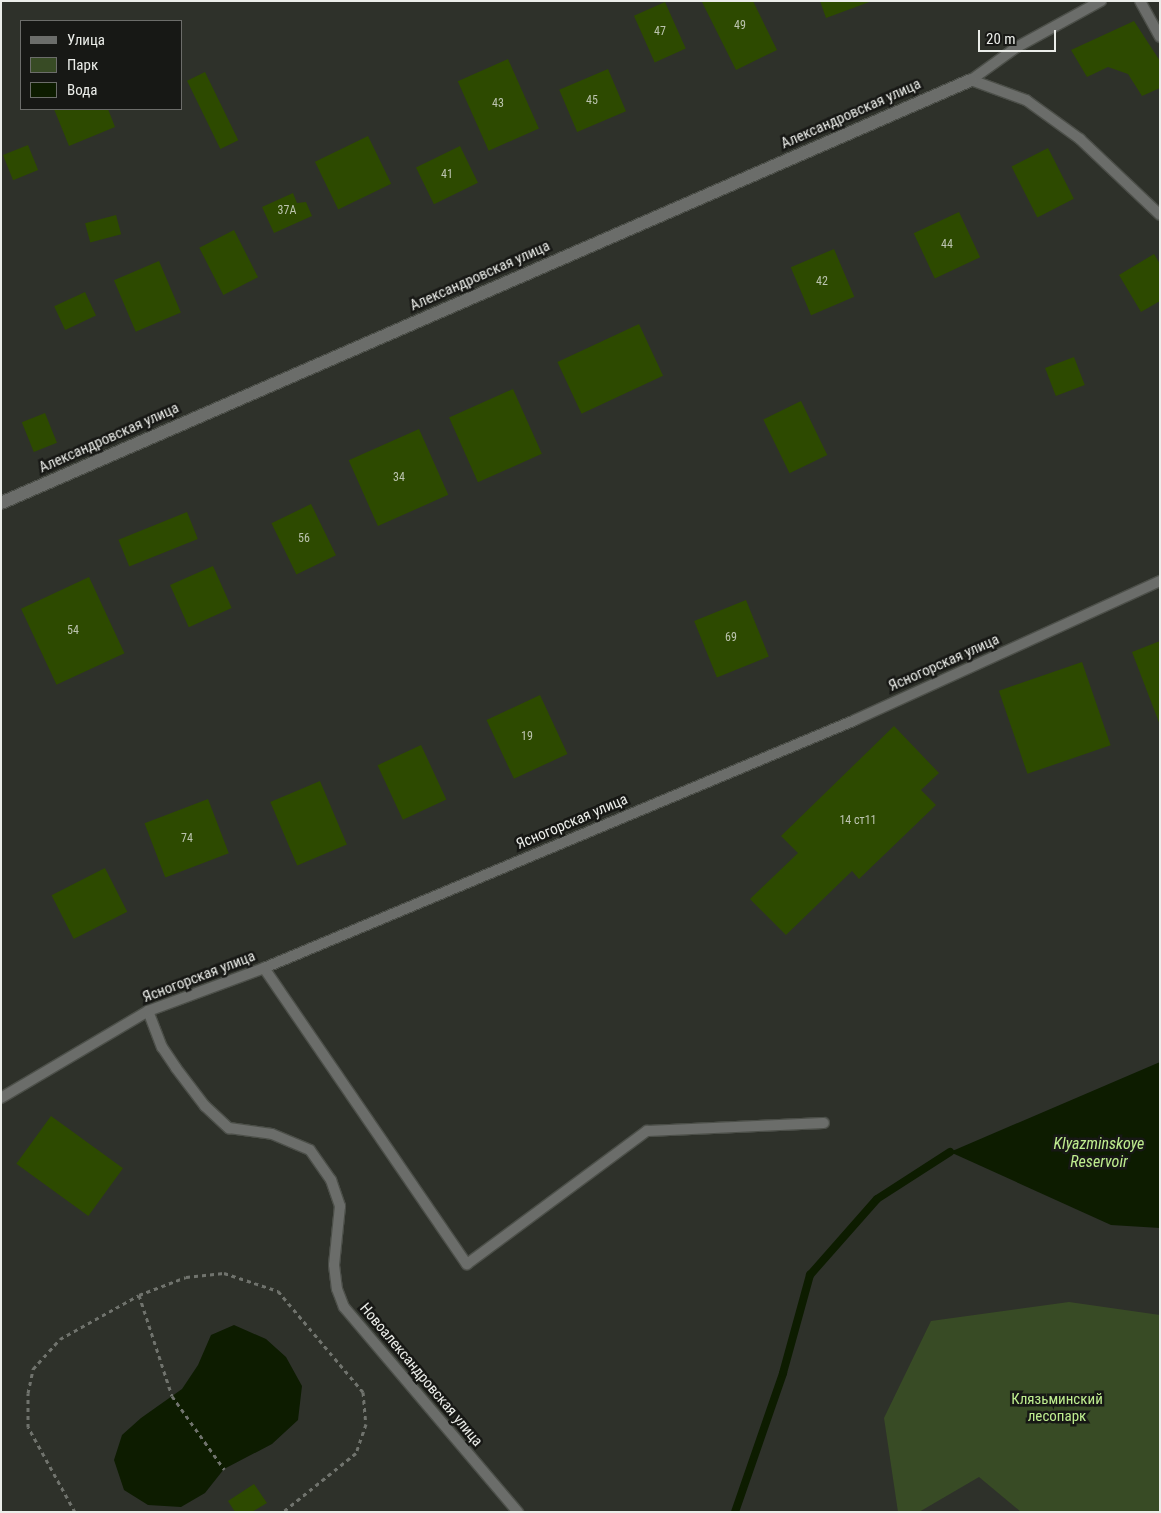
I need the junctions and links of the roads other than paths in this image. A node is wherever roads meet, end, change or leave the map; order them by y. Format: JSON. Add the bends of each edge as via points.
{"nodes":[{"id":1,"x":1102,"y":1,"type":"edge"},
{"id":2,"x":1140,"y":1,"type":"edge"},
{"id":3,"x":1160,"y":38,"type":"edge"},
{"id":4,"x":971,"y":80,"type":"junction"},
{"id":5,"x":1160,"y":215,"type":"edge"},
{"id":6,"x":1,"y":503,"type":"edge"},
{"id":7,"x":1160,"y":581,"type":"edge"},
{"id":8,"x":264,"y":968,"type":"junction"},
{"id":9,"x":148,"y":1011,"type":"junction"},
{"id":10,"x":1,"y":1098,"type":"edge"},
{"id":11,"x":824,"y":1123,"type":"dead end"},
{"id":12,"x":518,"y":1512,"type":"edge"}],
"edges":[{"from":1,"to":4,"type":"lane","via":[[1017,47]]},
{"from":2,"to":3,"type":"lane"},
{"from":4,"to":5,"type":"lane","via":[[1026,100],[1080,139]]},
{"from":4,"to":6,"type":"street","name":"Александровская улица"},
{"from":7,"to":8,"type":"lane","name":"Ясногорская улица","via":[[855,720]]},
{"from":8,"to":9,"type":"lane","name":"Ясногорская улица"},
{"from":8,"to":11,"type":"lane","via":[[467,1264],[647,1131]]},
{"from":9,"to":10,"type":"lane","name":"Ясногорская улица"},
{"from":9,"to":12,"type":"lane","name":"Новоалександровская улица","via":[[162,1047],[176,1068],[206,1106],[229,1128],[272,1134],[310,1150],[331,1180],[340,1206],[334,1265],[337,1289],[344,1307]]}]}
